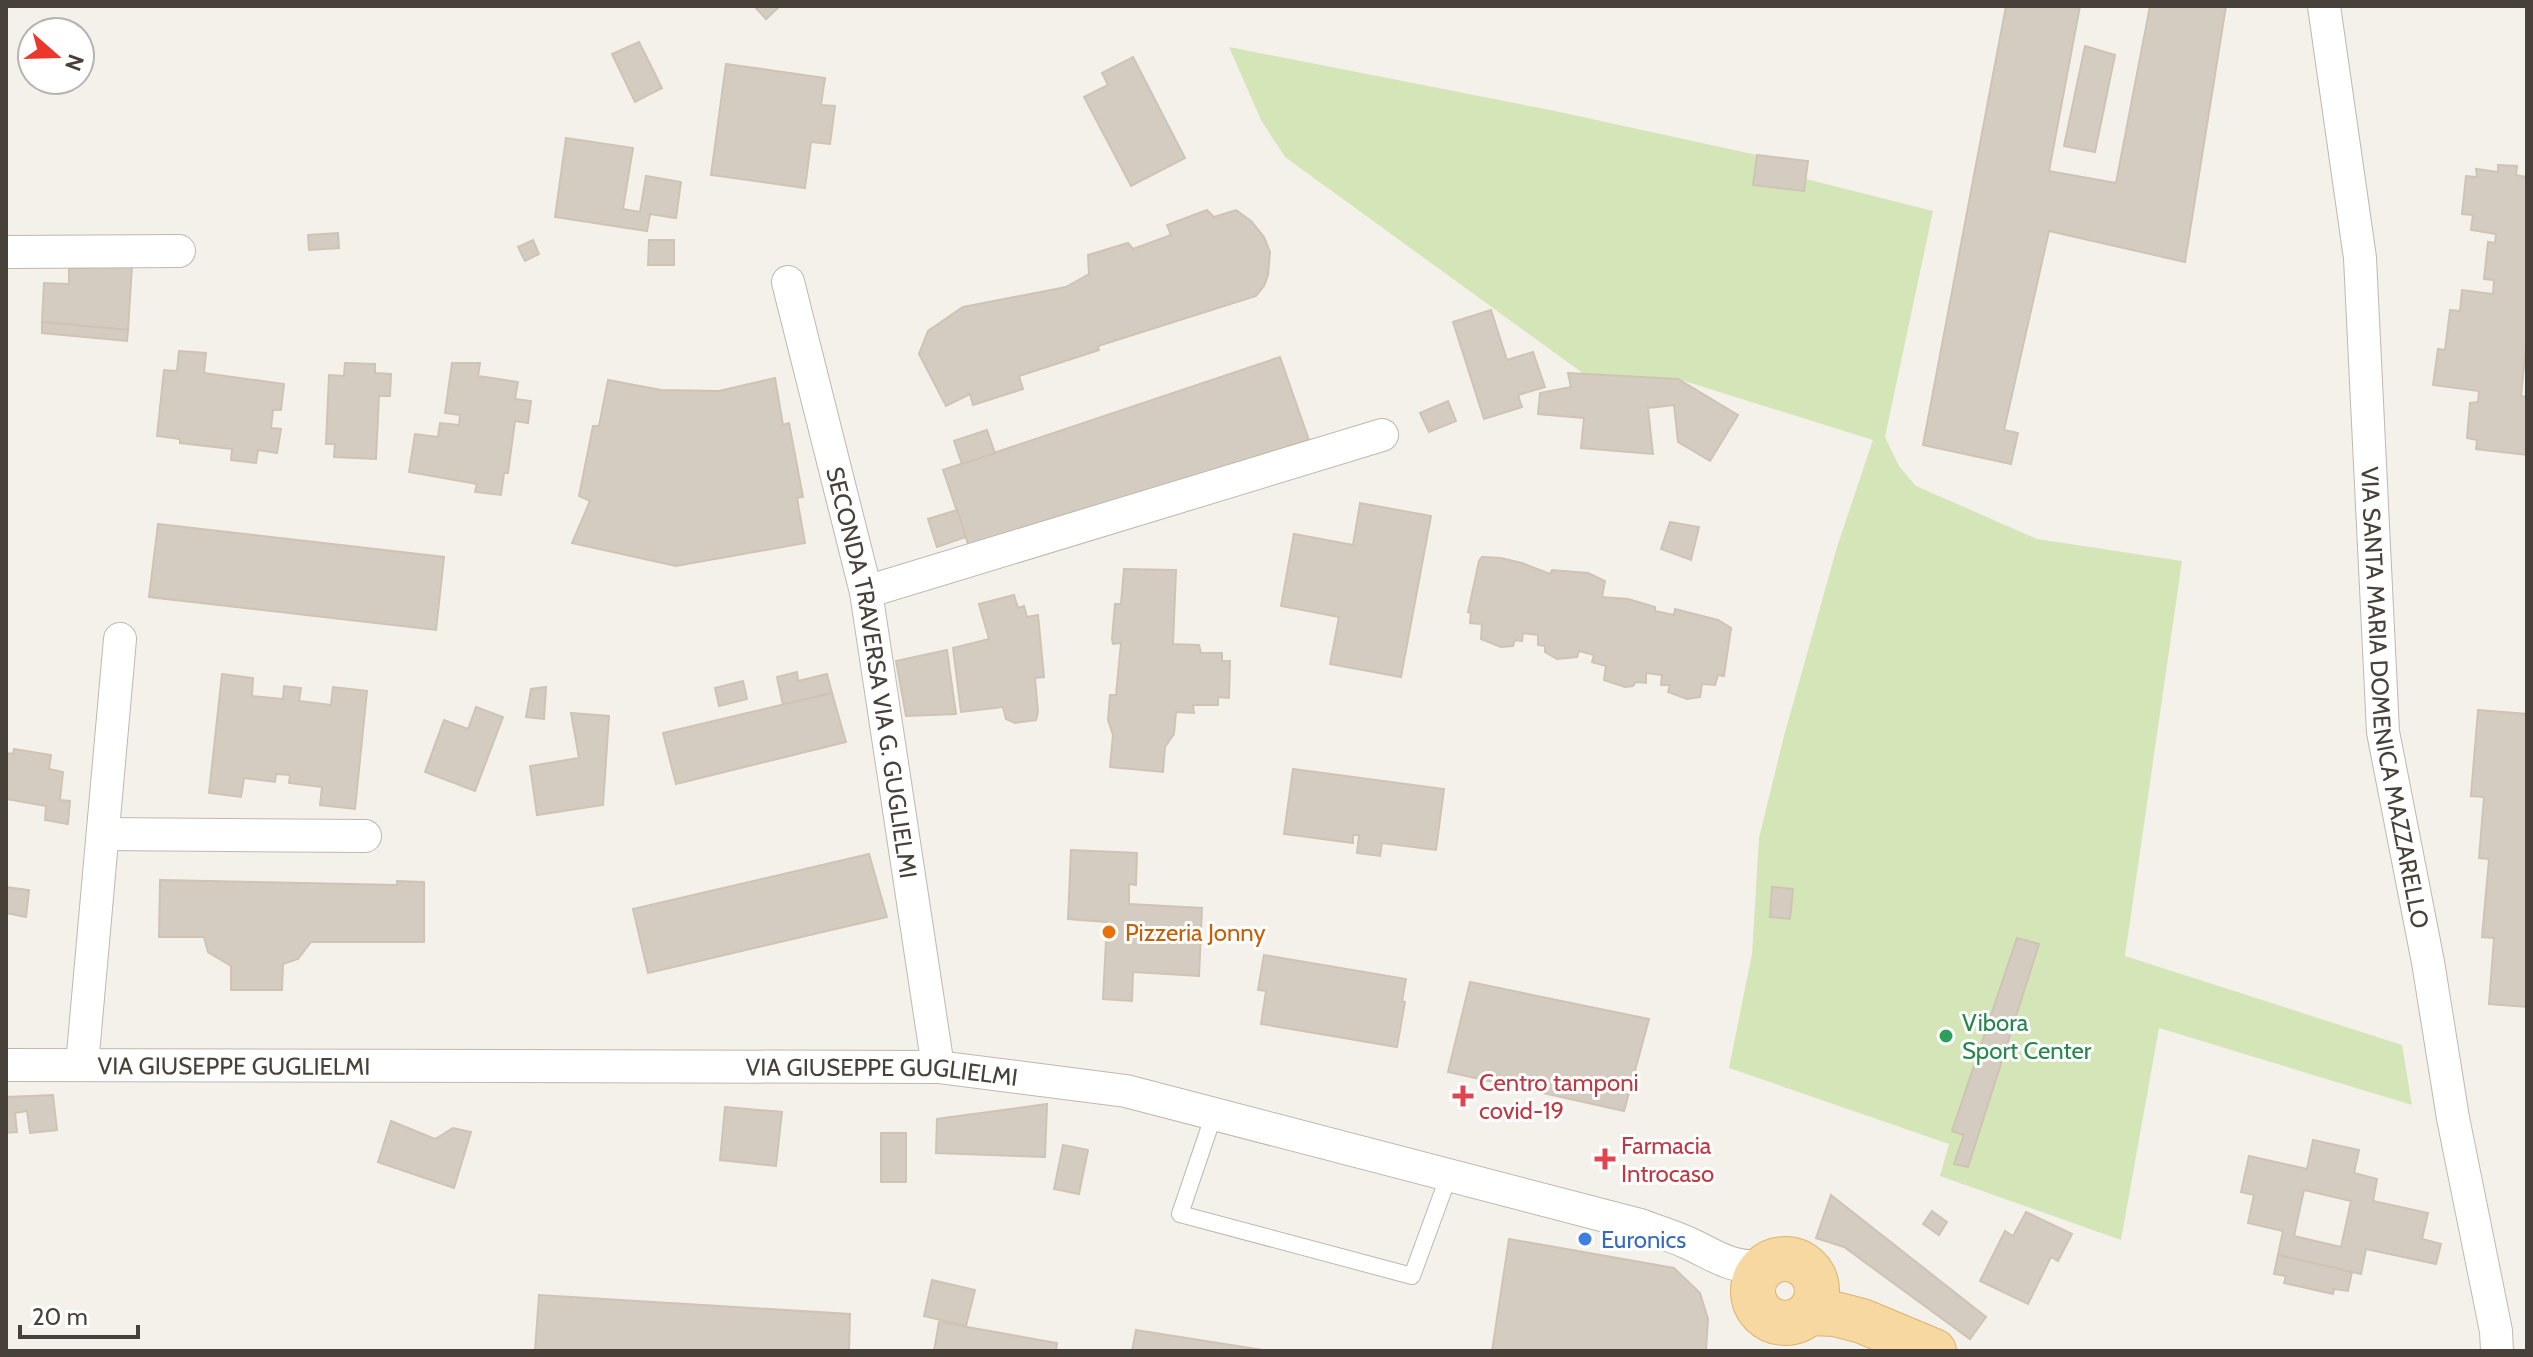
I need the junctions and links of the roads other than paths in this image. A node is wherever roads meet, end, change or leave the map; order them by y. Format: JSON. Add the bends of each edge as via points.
{"nodes":[{"id":1,"x":2324,"y":6,"type":"edge"},
{"id":2,"x":2345,"y":6,"type":"edge"},
{"id":3,"x":2329,"y":40,"type":"junction"},
{"id":4,"x":179,"y":251,"type":"dead end"},
{"id":5,"x":6,"y":252,"type":"edge"},
{"id":6,"x":788,"y":282,"type":"dead end"},
{"id":7,"x":1382,"y":435,"type":"dead end"},
{"id":8,"x":866,"y":592,"type":"junction"},
{"id":9,"x":120,"y":639,"type":"dead end"},
{"id":10,"x":103,"y":834,"type":"junction"},
{"id":11,"x":365,"y":836,"type":"dead end"},
{"id":12,"x":6,"y":1065,"type":"edge"},
{"id":13,"x":82,"y":1065,"type":"junction"},
{"id":14,"x":938,"y":1067,"type":"junction"},
{"id":15,"x":1214,"y":1114,"type":"junction"},
{"id":16,"x":1449,"y":1175,"type":"junction"},
{"id":17,"x":1773,"y":1307,"type":"edge"},
{"id":18,"x":1934,"y":1351,"type":"edge"},
{"id":19,"x":2497,"y":1351,"type":"edge"}],
"edges":[{"from":1,"to":3,"type":"street","name":"VIA SANTA MARIA DOMENICA MAZZARELLO"},
{"from":2,"to":3,"type":"street"},
{"from":3,"to":19,"type":"street","name":"VIA SANTA MARIA DOMENICA MAZZARELLO","via":[[2360,258],[2383,732]]},
{"from":4,"to":5,"type":"street"},
{"from":6,"to":8,"type":"street","name":"SECONDA TRAVERSA VIA G. GUGLIELMI"},
{"from":7,"to":8,"type":"street"},
{"from":8,"to":14,"type":"street","name":"SECONDA TRAVERSA VIA G. GUGLIELMI"},
{"from":9,"to":10,"type":"street"},
{"from":10,"to":11,"type":"street"},
{"from":10,"to":13,"type":"street"},
{"from":12,"to":13,"type":"street","name":"VIA GIUSEPPE GUGLIELMI"},
{"from":13,"to":14,"type":"street","name":"VIA GIUSEPPE GUGLIELMI"},
{"from":14,"to":15,"type":"street","name":"VIA GIUSEPPE GUGLIELMI","via":[[1126,1091]]},
{"from":15,"to":16,"type":"street","name":"VIA GIUSEPPE GUGLIELMI"},
{"from":15,"to":16,"type":"lane","via":[[1180,1214],[1412,1276]]},
{"from":16,"to":17,"type":"street","name":"VIA GIUSEPPE GUGLIELMI","via":[[1684,1241]]},
{"from":17,"to":18,"type":"main road","via":[[1862,1321]]}]}
